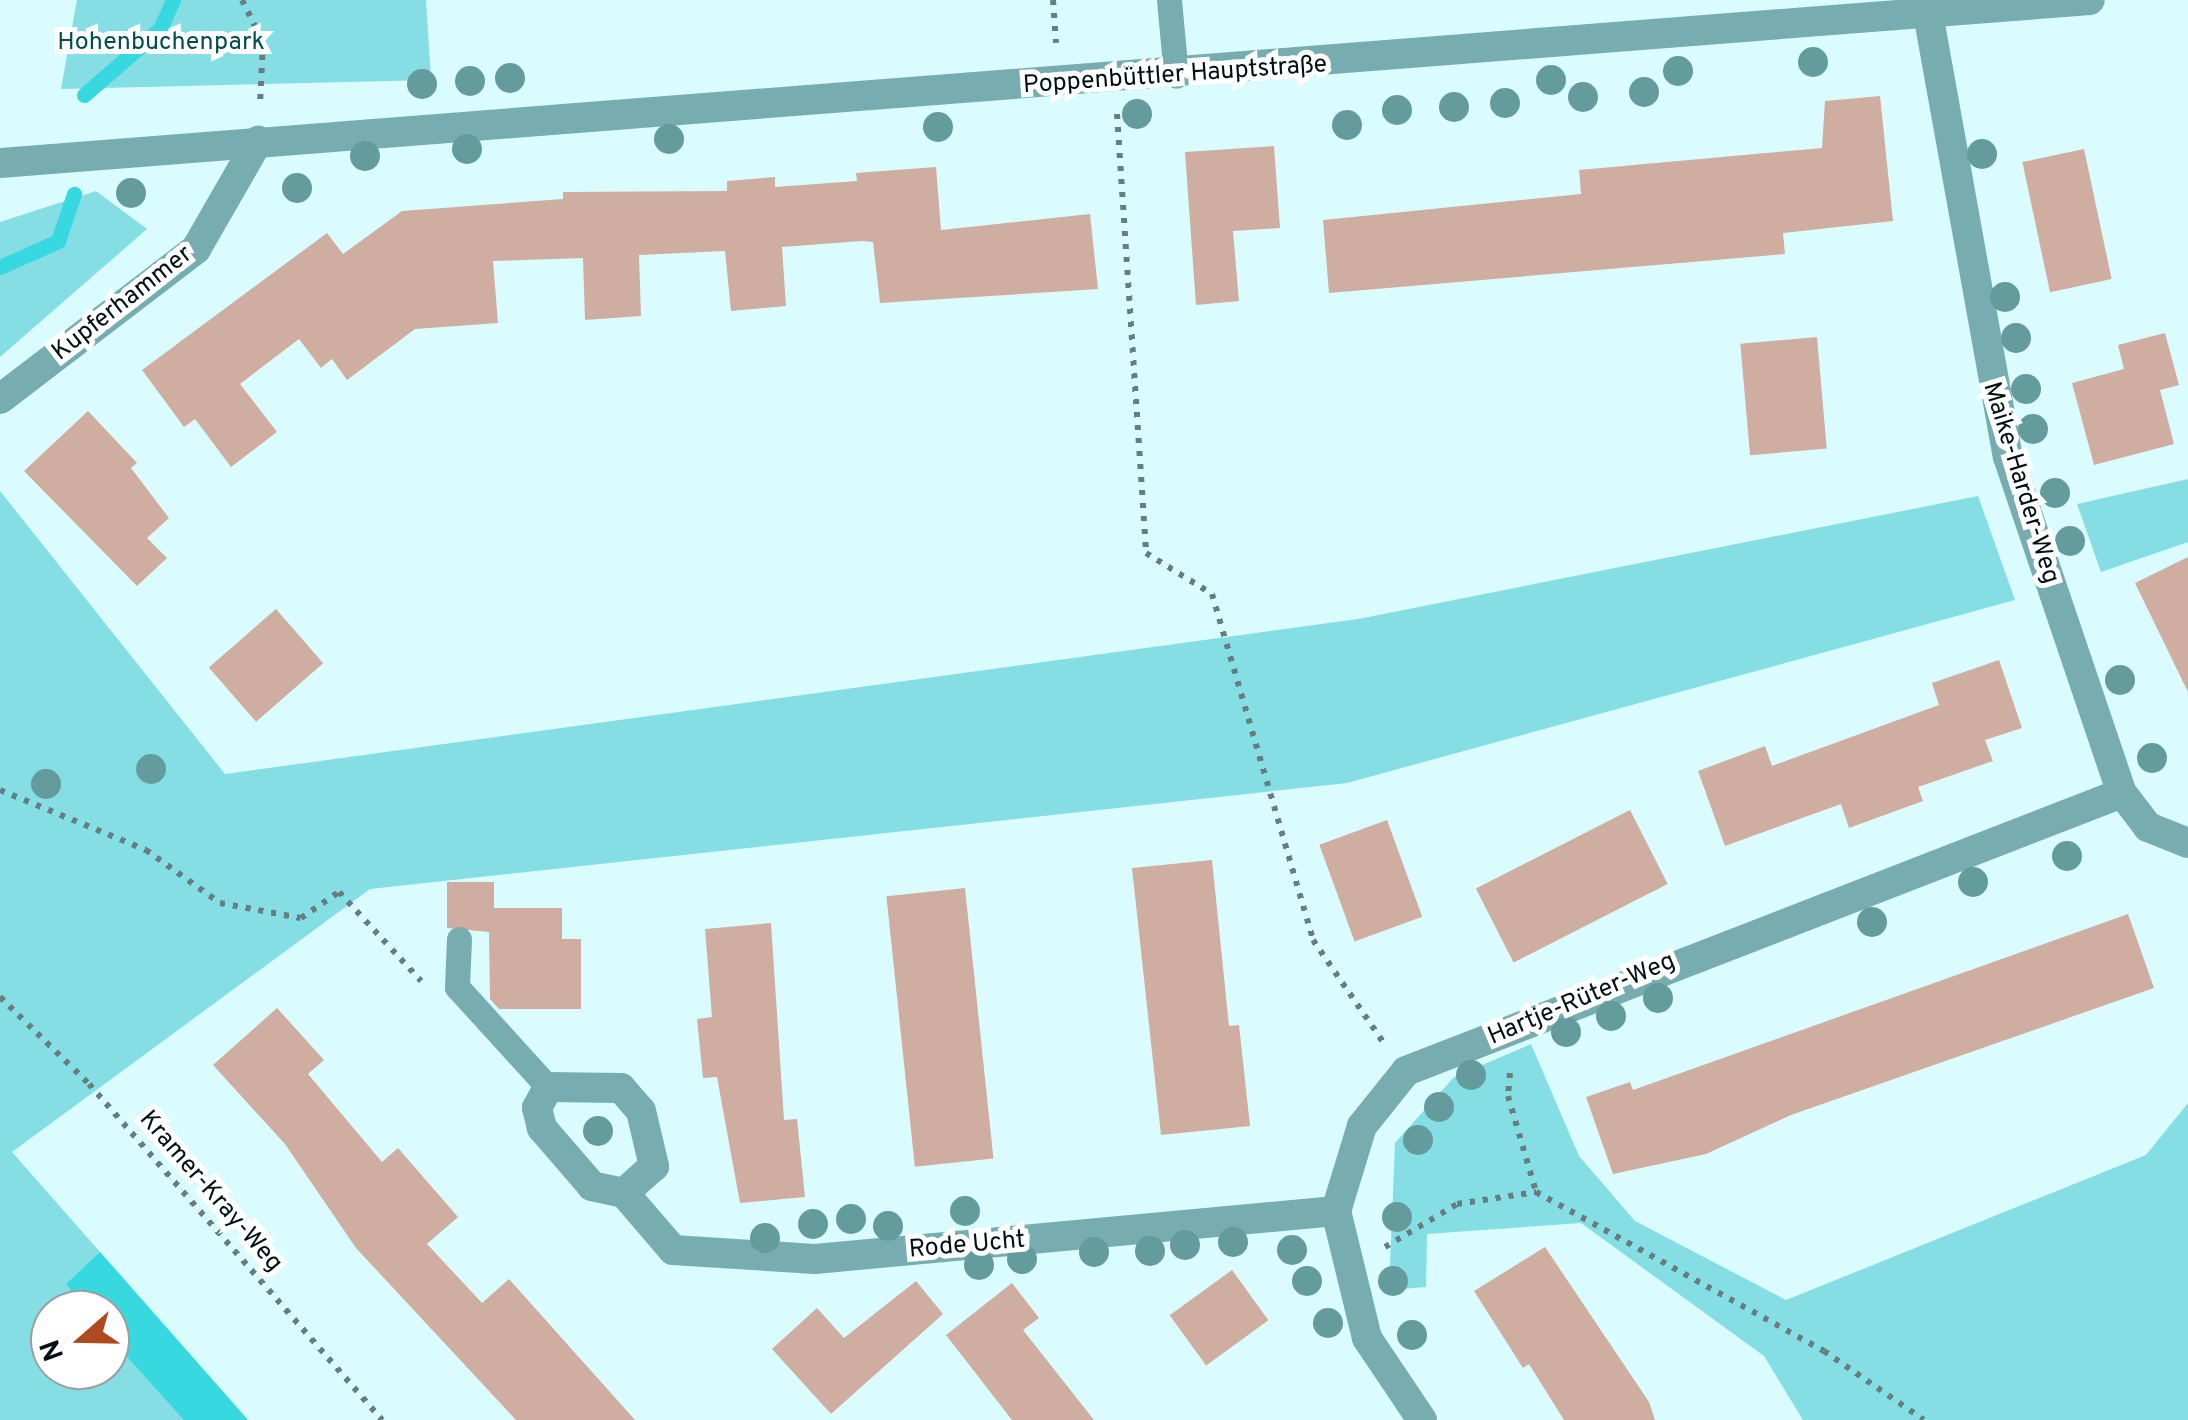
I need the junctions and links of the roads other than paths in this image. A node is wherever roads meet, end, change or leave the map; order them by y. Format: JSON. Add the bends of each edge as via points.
{"nodes":[{"id":1,"x":1169,"y":0,"type":"edge"},
{"id":2,"x":2090,"y":0,"type":"edge"},
{"id":3,"x":1786,"y":15,"type":"edge"},
{"id":4,"x":1929,"y":19,"type":"junction"},
{"id":5,"x":1176,"y":76,"type":"junction"},
{"id":6,"x":258,"y":141,"type":"junction"},
{"id":7,"x":0,"y":163,"type":"edge"},
{"id":8,"x":0,"y":399,"type":"edge"},
{"id":9,"x":2122,"y":793,"type":"junction"},
{"id":10,"x":2188,"y":844,"type":"edge"},
{"id":11,"x":459,"y":939,"type":"dead end"},
{"id":12,"x":548,"y":1087,"type":"junction"},
{"id":13,"x":624,"y":1193,"type":"junction"},
{"id":14,"x":1336,"y":1210,"type":"junction"},
{"id":15,"x":1422,"y":1420,"type":"edge"}],
"edges":[{"from":1,"to":5,"type":"lane"},
{"from":2,"to":4,"type":"street","name":"Poppenbüttler Hauptstraße"},
{"from":3,"to":4,"type":"street","name":"Poppenbüttler Hauptstraße"},
{"from":3,"to":5,"type":"street","name":"Poppenbüttler Hauptstraße"},
{"from":4,"to":9,"type":"street","name":"Maike-Harder-Weg","via":[[1992,400]]},
{"from":5,"to":6,"type":"street","name":"Poppenbüttler Hauptstraße"},
{"from":6,"to":7,"type":"street","name":"Poppenbüttler Hauptstraße"},
{"from":6,"to":8,"type":"street","name":"Kupferhammer","via":[[196,249]]},
{"from":9,"to":10,"type":"street","name":"Maike-Harder-Weg","via":[[2148,827]]},
{"from":9,"to":14,"type":"street","name":"Hartje-Rüter-Weg","via":[[1651,969],[1406,1070],[1362,1126]]},
{"from":11,"to":12,"type":"lane","via":[[457,987]]},
{"from":12,"to":13,"type":"street","name":"Rode Ucht","via":[[537,1108],[542,1128],[592,1186]]},
{"from":12,"to":13,"type":"street","via":[[622,1088],[641,1111],[654,1166]]},
{"from":13,"to":14,"type":"street","name":"Rode Ucht","via":[[673,1250],[815,1259]]},
{"from":14,"to":15,"type":"street","via":[[1368,1338]]}]}
